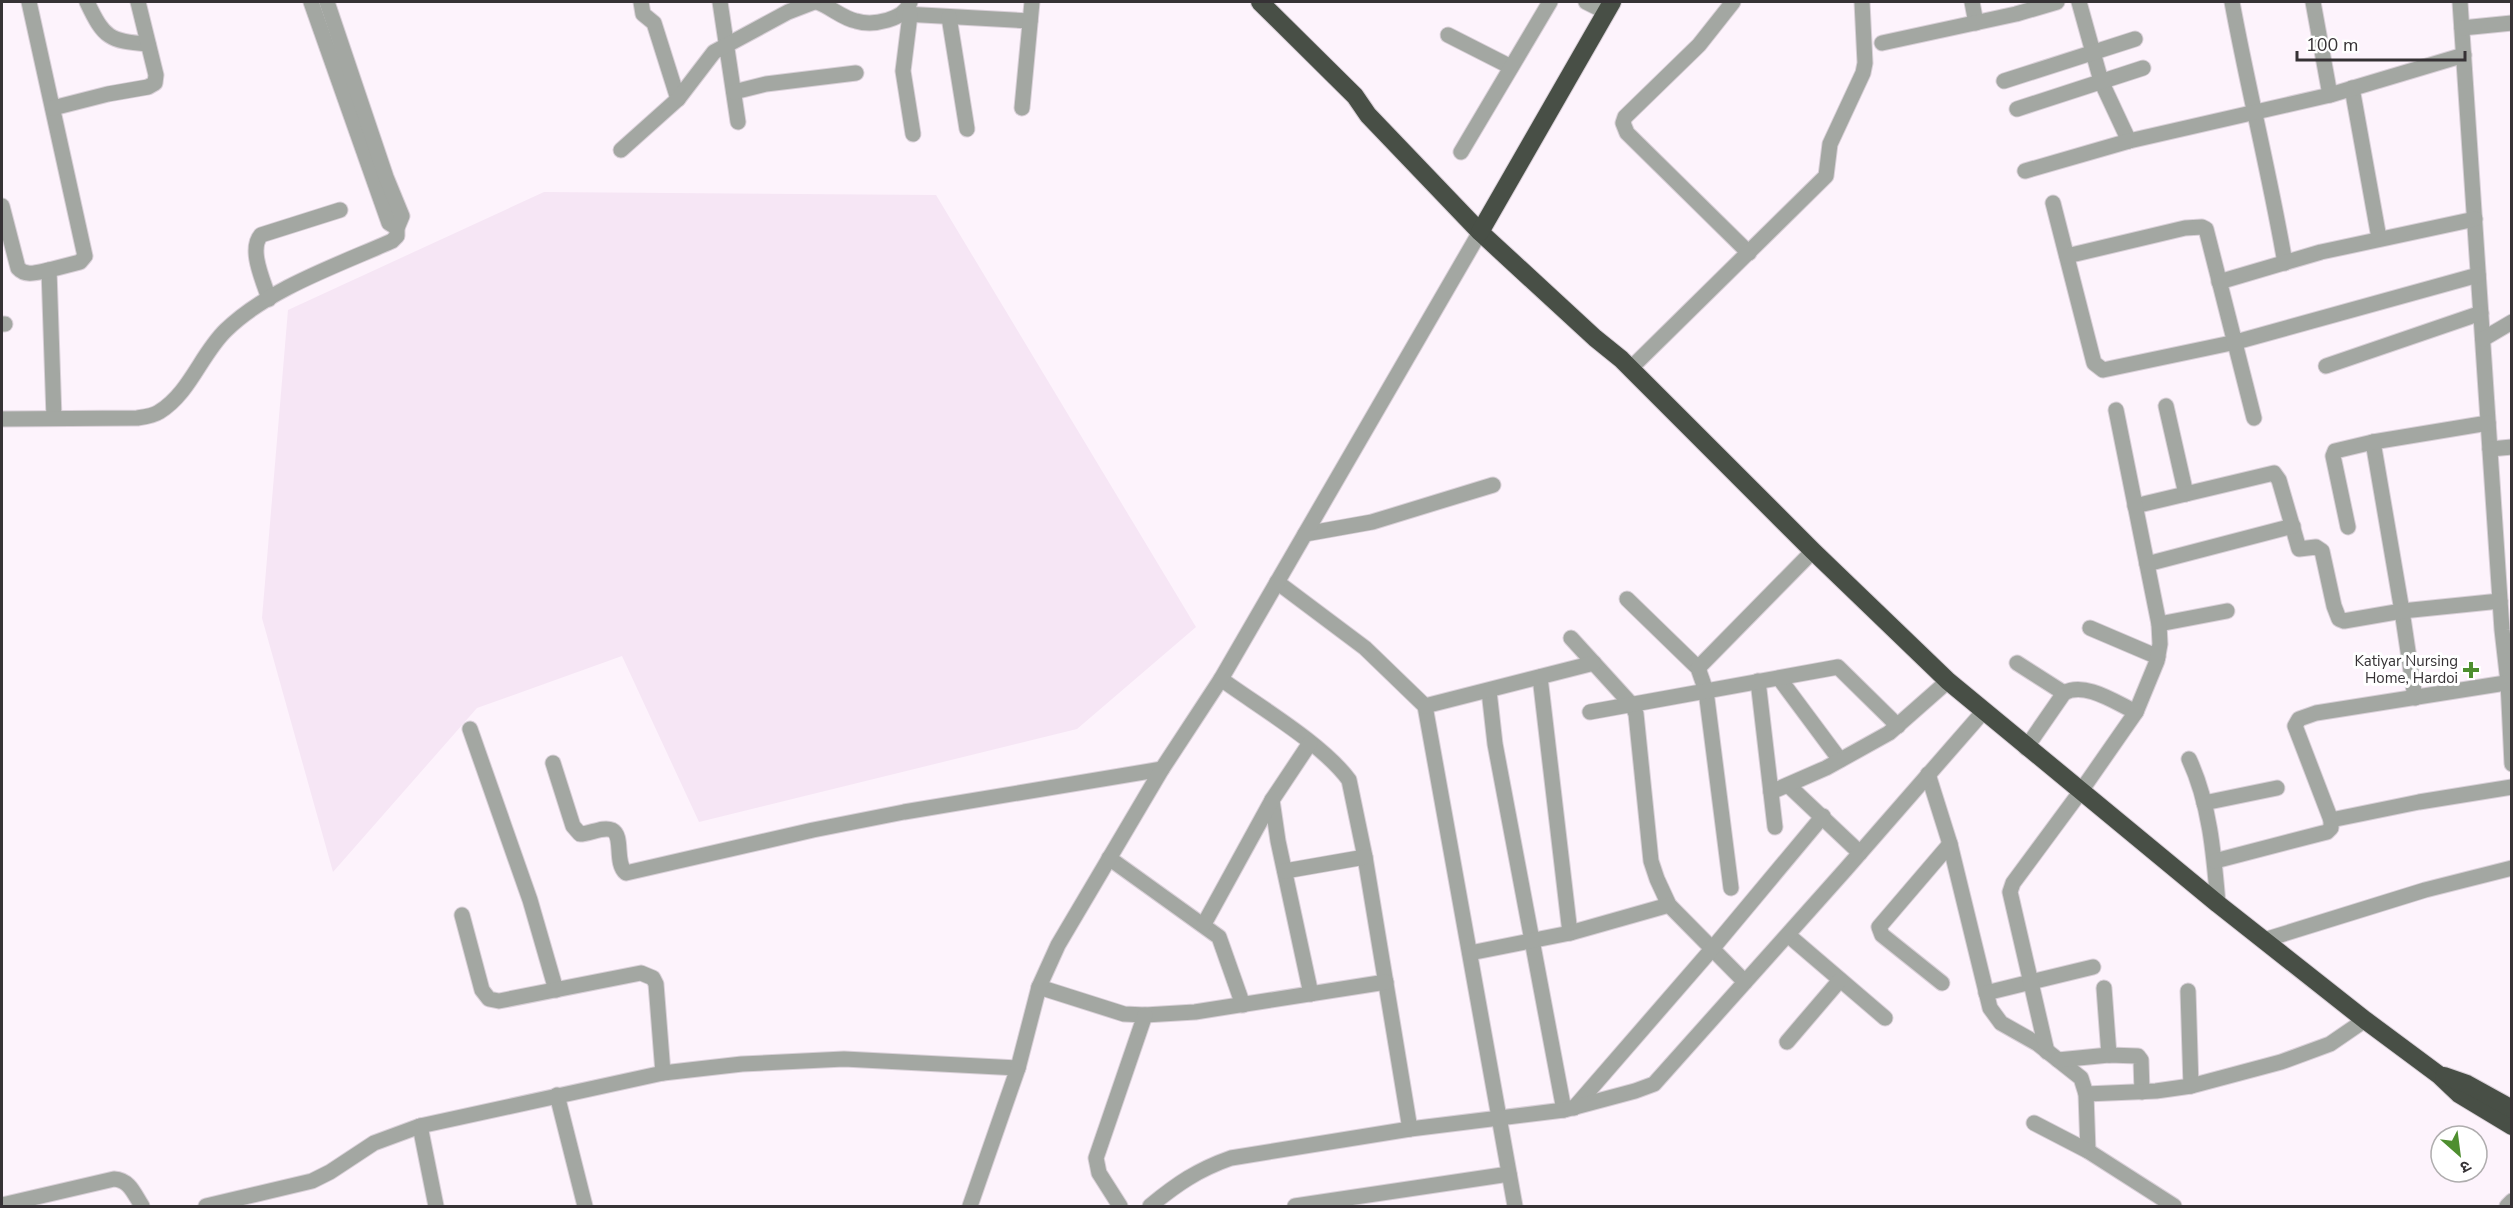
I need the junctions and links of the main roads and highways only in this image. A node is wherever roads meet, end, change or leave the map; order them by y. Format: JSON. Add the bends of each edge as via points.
{"nodes":[{"id":1,"x":1260,"y":2,"type":"edge"},
{"id":2,"x":1609,"y":7,"type":"edge"},
{"id":3,"x":1483,"y":226,"type":"junction"},
{"id":4,"x":2439,"y":1075,"type":"junction"},
{"id":5,"x":2511,"y":1109,"type":"edge"},
{"id":6,"x":2511,"y":1126,"type":"edge"}],
"edges":[{"from":1,"to":3,"type":"highway","via":[[1354,96],[1375,109]]},
{"from":2,"to":3,"type":"highway"},
{"from":3,"to":4,"type":"highway","via":[[1604,332],[1626,363],[1812,551],[1948,681],[2218,904]]},
{"from":4,"to":5,"type":"highway","via":[[2467,1084]]},
{"from":4,"to":6,"type":"highway","via":[[2458,1094]]}]}
